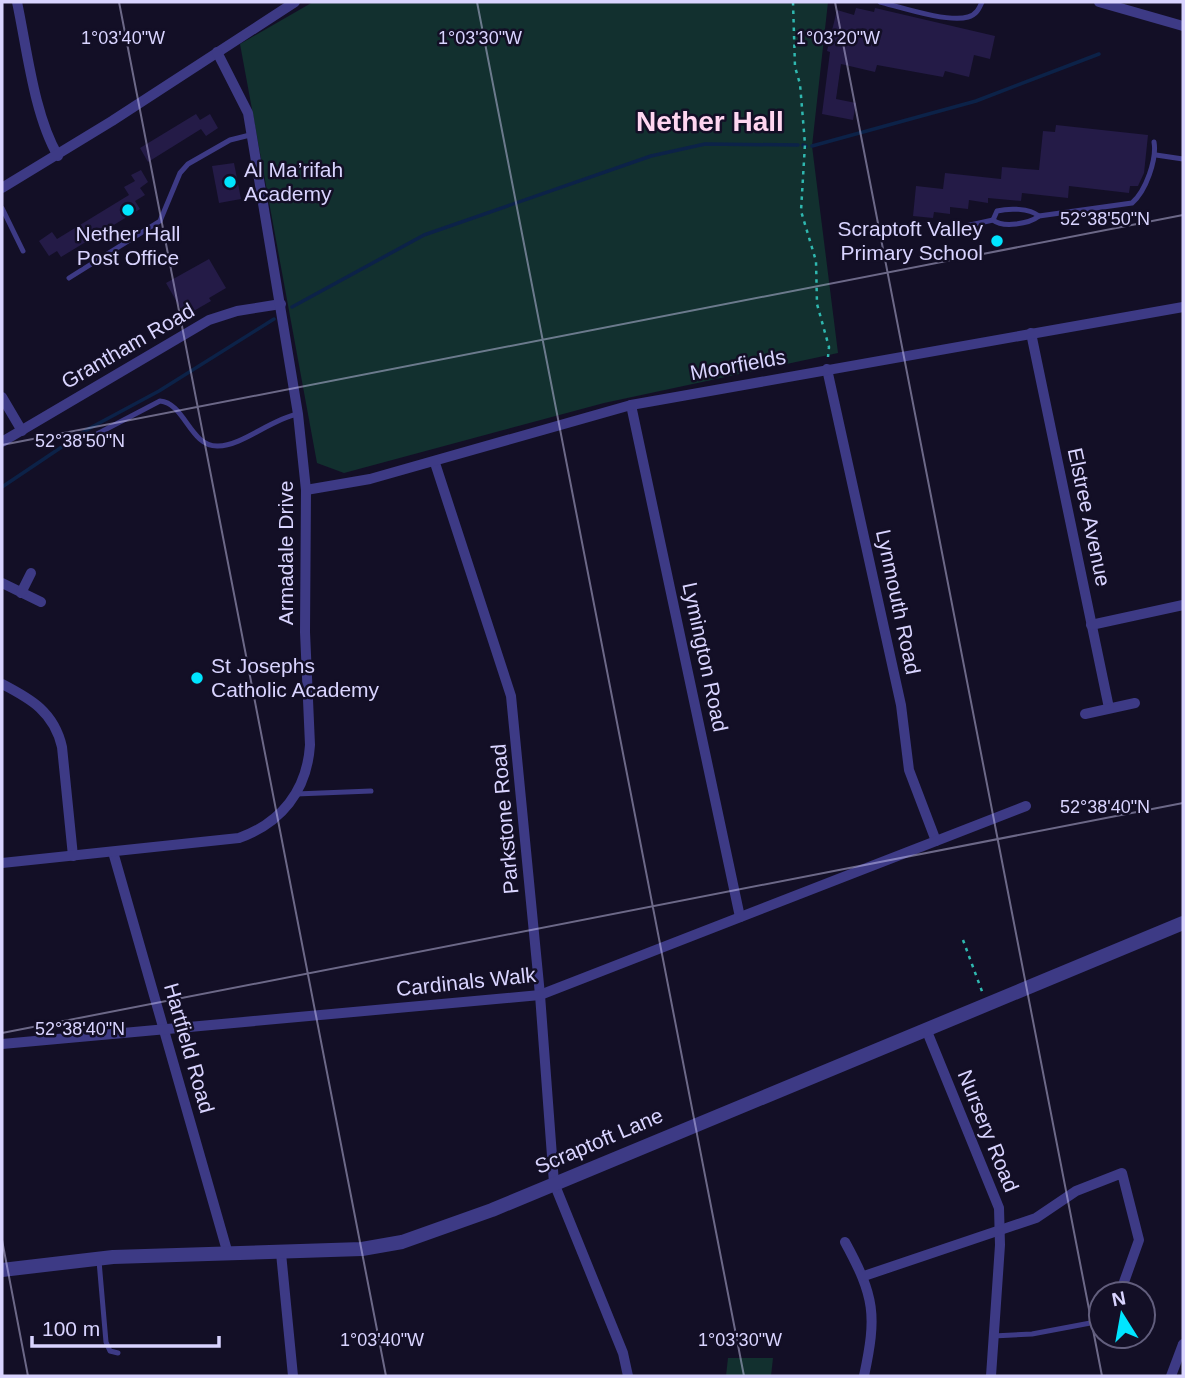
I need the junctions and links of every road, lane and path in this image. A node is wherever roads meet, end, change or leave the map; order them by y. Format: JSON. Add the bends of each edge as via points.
{"nodes":[{"id":1,"x":18,"y":2,"type":"edge"},
{"id":2,"x":295,"y":2,"type":"edge"},
{"id":3,"x":880,"y":2,"type":"edge"},
{"id":4,"x":982,"y":2,"type":"edge"},
{"id":5,"x":1099,"y":2,"type":"edge"},
{"id":6,"x":794,"y":3,"type":"edge"},
{"id":7,"x":1122,"y":5,"type":"edge"},
{"id":8,"x":1183,"y":26,"type":"edge"},
{"id":9,"x":217,"y":52,"type":"junction"},
{"id":10,"x":252,"y":135,"type":"junction"},
{"id":11,"x":1154,"y":142,"type":"dead end"},
{"id":12,"x":1156,"y":155,"type":"junction"},
{"id":13,"x":58,"y":156,"type":"junction"},
{"id":14,"x":1183,"y":159,"type":"edge"},
{"id":15,"x":2,"y":188,"type":"edge"},
{"id":16,"x":2,"y":208,"type":"edge"},
{"id":17,"x":1039,"y":216,"type":"junction"},
{"id":18,"x":993,"y":220,"type":"junction"},
{"id":19,"x":952,"y":229,"type":"dead end"},
{"id":20,"x":23,"y":251,"type":"dead end"},
{"id":21,"x":69,"y":278,"type":"dead end"},
{"id":22,"x":281,"y":304,"type":"junction"},
{"id":23,"x":1183,"y":307,"type":"edge"},
{"id":24,"x":1031,"y":333,"type":"junction"},
{"id":25,"x":827,"y":369,"type":"junction"},
{"id":26,"x":2,"y":397,"type":"edge"},
{"id":27,"x":631,"y":405,"type":"junction"},
{"id":28,"x":298,"y":414,"type":"junction"},
{"id":29,"x":22,"y":431,"type":"junction"},
{"id":30,"x":97,"y":434,"type":"dead end"},
{"id":31,"x":2,"y":442,"type":"edge"},
{"id":32,"x":435,"y":463,"type":"junction"},
{"id":33,"x":306,"y":490,"type":"junction"},
{"id":34,"x":31,"y":573,"type":"dead end"},
{"id":35,"x":2,"y":583,"type":"edge"},
{"id":36,"x":21,"y":593,"type":"junction"},
{"id":37,"x":41,"y":602,"type":"dead end"},
{"id":38,"x":1183,"y":606,"type":"edge"},
{"id":39,"x":1091,"y":625,"type":"junction"},
{"id":40,"x":2,"y":684,"type":"edge"},
{"id":41,"x":1135,"y":703,"type":"dead end"},
{"id":42,"x":1109,"y":708,"type":"junction"},
{"id":43,"x":1084,"y":714,"type":"dead end"},
{"id":44,"x":371,"y":791,"type":"dead end"},
{"id":45,"x":296,"y":794,"type":"junction"},
{"id":46,"x":1026,"y":806,"type":"dead end"},
{"id":47,"x":936,"y":841,"type":"junction"},
{"id":48,"x":113,"y":852,"type":"junction"},
{"id":49,"x":73,"y":856,"type":"junction"},
{"id":50,"x":2,"y":863,"type":"edge"},
{"id":51,"x":740,"y":917,"type":"junction"},
{"id":52,"x":1183,"y":923,"type":"edge"},
{"id":53,"x":963,"y":940,"type":"dead end"},
{"id":54,"x":540,"y":995,"type":"junction"},
{"id":55,"x":986,"y":1004,"type":"junction"},
{"id":56,"x":926,"y":1029,"type":"junction"},
{"id":57,"x":164,"y":1030,"type":"junction"},
{"id":58,"x":2,"y":1044,"type":"edge"},
{"id":59,"x":554,"y":1183,"type":"junction"},
{"id":60,"x":1000,"y":1228,"type":"junction"},
{"id":61,"x":845,"y":1242,"type":"dead end"},
{"id":62,"x":281,"y":1253,"type":"junction"},
{"id":63,"x":228,"y":1254,"type":"junction"},
{"id":64,"x":99,"y":1258,"type":"junction"},
{"id":65,"x":2,"y":1270,"type":"edge"},
{"id":66,"x":864,"y":1276,"type":"junction"},
{"id":67,"x":1125,"y":1280,"type":"edge"},
{"id":68,"x":1087,"y":1324,"type":"edge"},
{"id":69,"x":993,"y":1336,"type":"junction"},
{"id":70,"x":1183,"y":1344,"type":"edge"},
{"id":71,"x":118,"y":1353,"type":"dead end"},
{"id":72,"x":293,"y":1376,"type":"edge"},
{"id":73,"x":628,"y":1376,"type":"edge"},
{"id":74,"x":864,"y":1376,"type":"edge"},
{"id":75,"x":991,"y":1376,"type":"edge"},
{"id":76,"x":1171,"y":1376,"type":"edge"}],
"edges":[{"from":1,"to":13,"type":"street","via":[[49,141]]},
{"from":2,"to":9,"type":"street"},
{"from":3,"to":4,"type":"lane","via":[[967,18],[979,11]]},
{"from":5,"to":7,"type":"street"},
{"from":6,"to":25,"type":"path","via":[[795,67],[804,144],[802,211],[816,261],[817,304],[829,347]]},
{"from":7,"to":8,"type":"street"},
{"from":9,"to":10,"type":"street","name":"Armadale Drive","via":[[240,94]]},
{"from":9,"to":13,"type":"street"},
{"from":10,"to":21,"type":"lane","via":[[230,140],[188,164],[160,221]]},
{"from":10,"to":22,"type":"street","name":"Armadale Drive"},
{"from":11,"to":12,"type":"lane"},
{"from":12,"to":14,"type":"lane"},
{"from":12,"to":17,"type":"lane","via":[[1140,195],[1132,203]]},
{"from":13,"to":15,"type":"street"},
{"from":16,"to":20,"type":"lane"},
{"from":17,"to":18,"type":"lane","via":[[1001,225]]},
{"from":17,"to":18,"type":"lane","via":[[1008,209],[997,211]]},
{"from":18,"to":19,"type":"lane"},
{"from":22,"to":28,"type":"street","name":"Armadale Drive"},
{"from":22,"to":29,"type":"street","name":"Grantham Road","via":[[209,320]]},
{"from":23,"to":24,"type":"street","name":"Moorfields"},
{"from":24,"to":25,"type":"street","name":"Moorfields"},
{"from":24,"to":39,"type":"street","name":"Elstree Avenue"},
{"from":25,"to":27,"type":"street","name":"Moorfields"},
{"from":25,"to":47,"type":"street","name":"Lynmouth Road","via":[[901,705],[909,770]]},
{"from":26,"to":29,"type":"street"},
{"from":27,"to":32,"type":"street","name":"Moorfields"},
{"from":27,"to":51,"type":"street","name":"Lymington Road"},
{"from":28,"to":30,"type":"lane","via":[[228,445],[214,446],[160,401]]},
{"from":28,"to":33,"type":"street","name":"Armadale Drive"},
{"from":29,"to":31,"type":"street","name":"Grantham Road"},
{"from":32,"to":33,"type":"street","name":"Moorfields"},
{"from":32,"to":54,"type":"street","name":"Parkstone Road","via":[[511,696]]},
{"from":33,"to":45,"type":"street","name":"Armadale Drive","via":[[310,746]]},
{"from":34,"to":36,"type":"street"},
{"from":35,"to":36,"type":"street"},
{"from":36,"to":37,"type":"street"},
{"from":38,"to":39,"type":"street"},
{"from":39,"to":42,"type":"street","name":"Elstree Avenue"},
{"from":40,"to":49,"type":"street","via":[[41,707],[57,730]]},
{"from":41,"to":42,"type":"street"},
{"from":42,"to":43,"type":"street"},
{"from":44,"to":45,"type":"lane"},
{"from":45,"to":48,"type":"street","name":"Armadale Drive","via":[[275,819],[239,838]]},
{"from":46,"to":47,"type":"street","name":"Cardinals Walk"},
{"from":47,"to":51,"type":"street","name":"Cardinals Walk"},
{"from":48,"to":49,"type":"street","name":"Armadale Drive"},
{"from":48,"to":57,"type":"street","name":"Hartfield Road"},
{"from":49,"to":50,"type":"street","name":"Armadale Drive"},
{"from":51,"to":54,"type":"street","name":"Cardinals Walk"},
{"from":52,"to":55,"type":"street","name":"Scraptoft Lane"},
{"from":53,"to":55,"type":"path"},
{"from":54,"to":57,"type":"street","name":"Cardinals Walk"},
{"from":54,"to":59,"type":"street","name":"Parkstone Road"},
{"from":55,"to":56,"type":"street","name":"Scraptoft Lane"},
{"from":56,"to":59,"type":"street","name":"Scraptoft Lane"},
{"from":56,"to":60,"type":"street","name":"Nursery Road","via":[[999,1208]]},
{"from":57,"to":58,"type":"street","name":"Cardinals Walk"},
{"from":57,"to":63,"type":"street","name":"Hartfield Road"},
{"from":59,"to":62,"type":"street","name":"Scraptoft Lane","via":[[402,1242]]},
{"from":59,"to":73,"type":"street","name":"Parkstone Road","via":[[623,1353]]},
{"from":60,"to":66,"type":"street"},
{"from":60,"to":67,"type":"street","via":[[1036,1218],[1076,1191],[1122,1173],[1139,1240]]},
{"from":60,"to":69,"type":"street","name":"Nursery Road"},
{"from":61,"to":66,"type":"street"},
{"from":62,"to":63,"type":"street","name":"Scraptoft Lane"},
{"from":62,"to":72,"type":"street"},
{"from":63,"to":64,"type":"street","name":"Scraptoft Lane"},
{"from":64,"to":65,"type":"street","name":"Scraptoft Lane"},
{"from":64,"to":71,"type":"lane","via":[[106,1342],[110,1351]]},
{"from":66,"to":74,"type":"street","via":[[873,1313]]},
{"from":68,"to":69,"type":"lane"},
{"from":69,"to":75,"type":"street","name":"Nursery Road"},
{"from":70,"to":76,"type":"street"}]}
